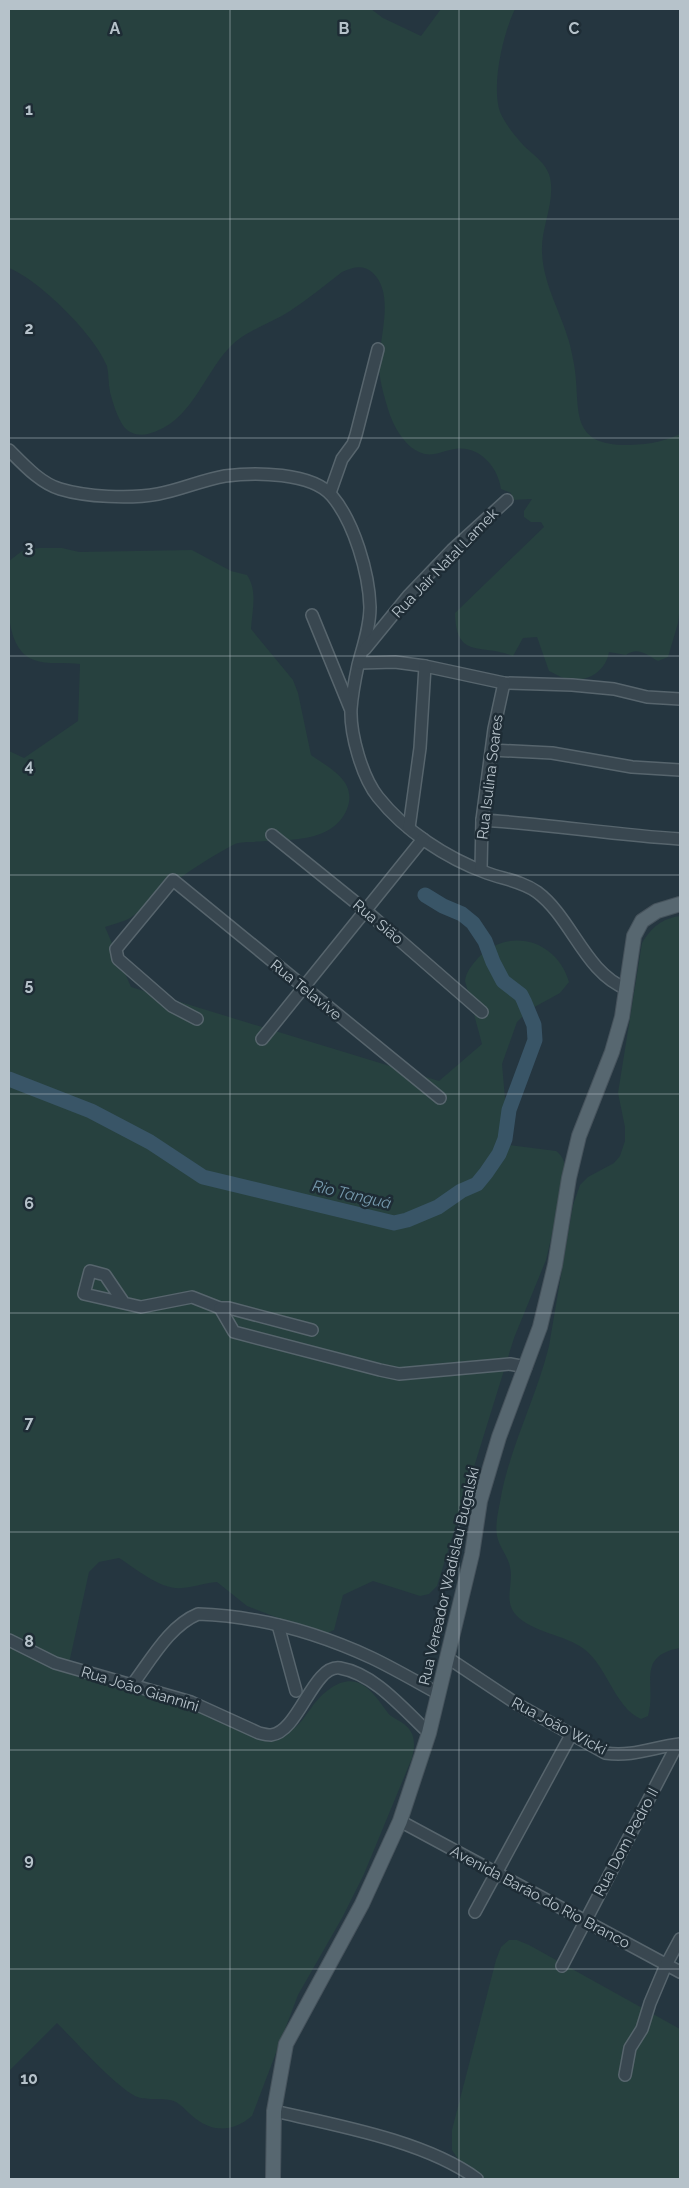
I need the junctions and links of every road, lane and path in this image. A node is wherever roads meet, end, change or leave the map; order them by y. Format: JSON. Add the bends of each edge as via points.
{"nodes":[{"id":1,"x":378,"y":349,"type":"dead end"},
{"id":2,"x":9,"y":450,"type":"edge"},
{"id":3,"x":330,"y":494,"type":"junction"},
{"id":4,"x":507,"y":500,"type":"dead end"},
{"id":5,"x":312,"y":616,"type":"dead end"},
{"id":6,"x":364,"y":650,"type":"junction"},
{"id":7,"x":359,"y":663,"type":"junction"},
{"id":8,"x":425,"y":666,"type":"junction"},
{"id":9,"x":504,"y":683,"type":"junction"},
{"id":10,"x":680,"y":699,"type":"edge"},
{"id":11,"x":351,"y":710,"type":"junction"},
{"id":12,"x":492,"y":750,"type":"junction"},
{"id":13,"x":680,"y":770,"type":"edge"},
{"id":14,"x":482,"y":820,"type":"junction"},
{"id":15,"x":409,"y":828,"type":"junction"},
{"id":16,"x":272,"y":835,"type":"dead end"},
{"id":17,"x":422,"y":839,"type":"junction"},
{"id":18,"x":680,"y":839,"type":"edge"},
{"id":19,"x":481,"y":870,"type":"junction"},
{"id":20,"x":680,"y":904,"type":"edge"},
{"id":21,"x":366,"y":910,"type":"junction"},
{"id":22,"x":302,"y":988,"type":"junction"},
{"id":23,"x":627,"y":989,"type":"junction"},
{"id":24,"x":482,"y":1012,"type":"dead end"},
{"id":25,"x":197,"y":1019,"type":"dead end"},
{"id":26,"x":262,"y":1040,"type":"dead end"},
{"id":27,"x":440,"y":1098,"type":"dead end"},
{"id":28,"x":124,"y":1304,"type":"dead end"},
{"id":29,"x":220,"y":1308,"type":"junction"},
{"id":30,"x":312,"y":1330,"type":"dead end"},
{"id":31,"x":526,"y":1367,"type":"junction"},
{"id":32,"x":278,"y":1625,"type":"junction"},
{"id":33,"x":9,"y":1640,"type":"edge"},
{"id":34,"x":448,"y":1658,"type":"junction"},
{"id":35,"x":132,"y":1685,"type":"junction"},
{"id":36,"x":296,"y":1690,"type":"dead end"},
{"id":37,"x":439,"y":1694,"type":"junction"},
{"id":38,"x":429,"y":1733,"type":"junction"},
{"id":39,"x":571,"y":1735,"type":"junction"},
{"id":40,"x":679,"y":1745,"type":"edge"},
{"id":41,"x":400,"y":1821,"type":"junction"},
{"id":42,"x":496,"y":1873,"type":"junction"},
{"id":43,"x":475,"y":1912,"type":"dead end"},
{"id":44,"x":584,"y":1921,"type":"junction"},
{"id":45,"x":680,"y":1939,"type":"edge"},
{"id":46,"x":666,"y":1965,"type":"junction"},
{"id":47,"x":562,"y":1966,"type":"dead end"},
{"id":48,"x":680,"y":1972,"type":"edge"},
{"id":49,"x":625,"y":2075,"type":"dead end"},
{"id":50,"x":274,"y":2111,"type":"junction"},
{"id":51,"x":273,"y":2179,"type":"edge"},
{"id":52,"x":477,"y":2179,"type":"edge"}],
"edges":[{"from":1,"to":3,"type":"street","via":[[356,435],[342,459]]},
{"from":2,"to":3,"type":"street","via":[[27,468],[57,488],[87,496],[156,494],[225,476],[285,475],[316,483]]},
{"from":3,"to":6,"type":"street","via":[[346,514],[367,576],[370,608]]},
{"from":4,"to":6,"type":"street","name":"Rua Jair Natal Lamek","via":[[409,595]]},
{"from":5,"to":11,"type":"street"},
{"from":6,"to":7,"type":"street"},
{"from":7,"to":8,"type":"street","via":[[395,662]]},
{"from":7,"to":11,"type":"street"},
{"from":8,"to":9,"type":"street"},
{"from":8,"to":15,"type":"street","via":[[420,748]]},
{"from":9,"to":10,"type":"street","via":[[572,685]]},
{"from":9,"to":12,"type":"street","name":"Rua Isulina Soares"},
{"from":11,"to":15,"type":"street","via":[[359,762],[377,796]]},
{"from":12,"to":13,"type":"street","via":[[552,753],[632,767]]},
{"from":12,"to":14,"type":"street","name":"Rua Isulina Soares"},
{"from":14,"to":18,"type":"street","via":[[540,824],[622,836]]},
{"from":14,"to":19,"type":"street","name":"Rua Isulina Soares"},
{"from":15,"to":17,"type":"street"},
{"from":16,"to":21,"type":"street","name":"Rua Sião"},
{"from":17,"to":19,"type":"street"},
{"from":17,"to":21,"type":"street"},
{"from":19,"to":23,"type":"street","via":[[537,892],[613,984]]},
{"from":20,"to":23,"type":"main road","name":"Rua Vereador Wadislau Bugalski","via":[[657,911],[642,921],[634,936]]},
{"from":21,"to":22,"type":"street"},
{"from":21,"to":24,"type":"street","name":"Rua Sião"},
{"from":22,"to":25,"type":"street","name":"Rua Telavive","via":[[173,880],[116,949],[118,959],[184,1014]]},
{"from":22,"to":26,"type":"street"},
{"from":22,"to":27,"type":"street","name":"Rua Telavive"},
{"from":23,"to":31,"type":"main road","name":"Rua Vereador Wadislau Bugalski","via":[[612,1052],[579,1136],[555,1265],[540,1327]]},
{"from":28,"to":29,"type":"street","via":[[141,1307],[192,1297]]},
{"from":29,"to":30,"type":"street"},
{"from":29,"to":31,"type":"street","via":[[234,1332],[398,1374],[510,1364]]},
{"from":31,"to":34,"type":"main road","name":"Rua Vereador Wadislau Bugalski","via":[[499,1437],[480,1501],[472,1554]]},
{"from":32,"to":35,"type":"street","via":[[198,1614],[170,1635]]},
{"from":32,"to":36,"type":"street"},
{"from":32,"to":37,"type":"street","via":[[323,1638],[372,1658]]},
{"from":33,"to":35,"type":"street","name":"Rua João Giannini","via":[[55,1663]]},
{"from":34,"to":37,"type":"main road","name":"Rua Vereador Wadislau Bugalski"},
{"from":34,"to":39,"type":"street","name":"Rua João Wicki"},
{"from":35,"to":38,"type":"street","name":"Rua João Giannini","via":[[191,1702],[259,1733],[271,1735],[282,1730],[324,1674],[339,1668],[375,1685]]},
{"from":37,"to":38,"type":"main road","name":"Rua Vereador Wadislau Bugalski"},
{"from":38,"to":41,"type":"main road","name":"Rua Vereador Wadislau Bugalski"},
{"from":39,"to":40,"type":"street","name":"Rua João Wicki","via":[[605,1753],[621,1756]]},
{"from":39,"to":42,"type":"street"},
{"from":40,"to":44,"type":"street","name":"Rua Dom Pedro II"},
{"from":41,"to":42,"type":"street","name":"Avenida Barão do Rio Branco"},
{"from":41,"to":50,"type":"main road","name":"Rua Vereador Wadislau Bugalski","via":[[362,1904],[286,2044]]},
{"from":42,"to":43,"type":"street"},
{"from":42,"to":44,"type":"street","name":"Avenida Barão do Rio Branco"},
{"from":44,"to":46,"type":"street","name":"Avenida Barão do Rio Branco"},
{"from":44,"to":47,"type":"street","name":"Rua Dom Pedro II"},
{"from":45,"to":46,"type":"street"},
{"from":46,"to":48,"type":"street","name":"Avenida Barão do Rio Branco"},
{"from":46,"to":49,"type":"street","via":[[642,2029],[630,2048]]},
{"from":50,"to":51,"type":"main road","name":"Rua Vereador Wadislau Bugalski"},
{"from":50,"to":52,"type":"street","via":[[408,2146]]}]}
